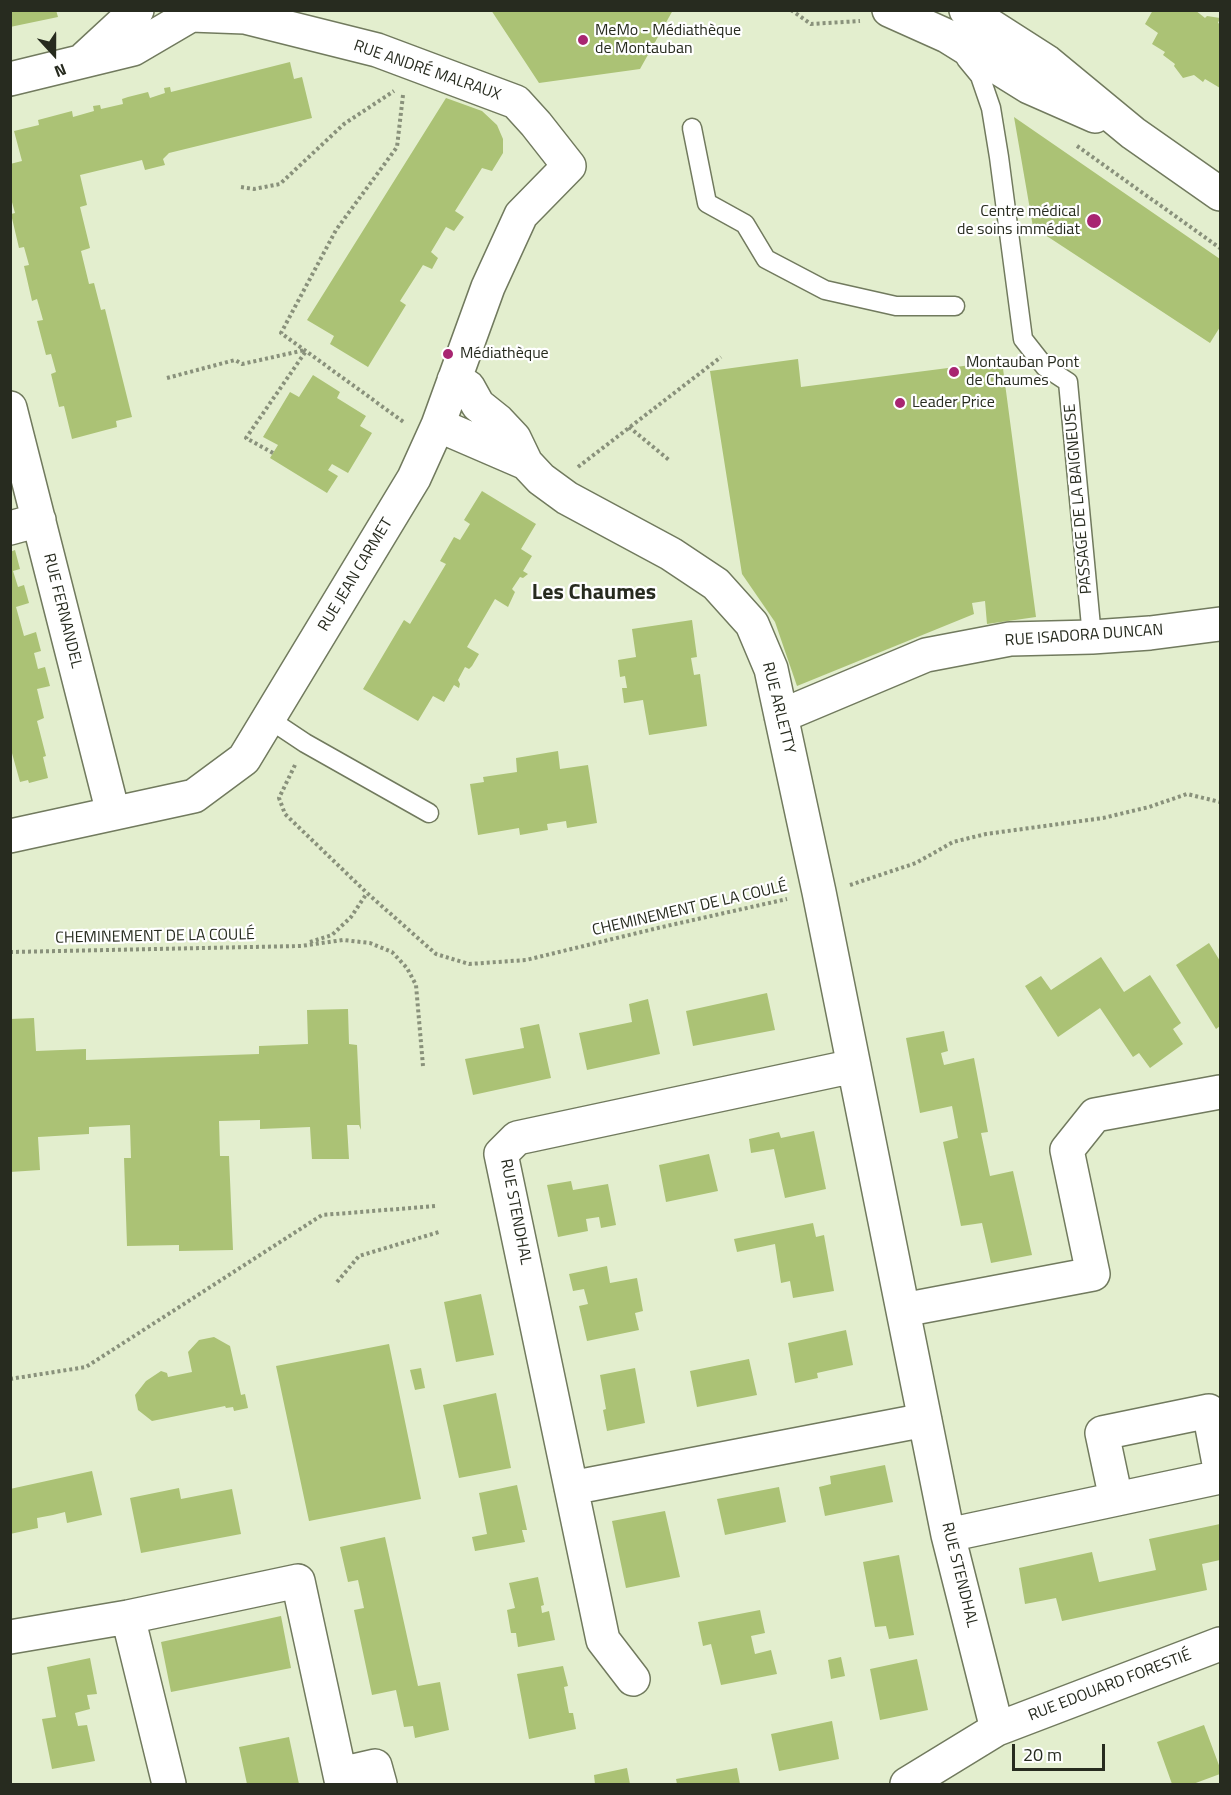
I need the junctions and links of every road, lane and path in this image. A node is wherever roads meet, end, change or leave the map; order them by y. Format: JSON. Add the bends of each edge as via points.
{"nodes":[{"id":1,"x":137,"y":10,"type":"edge"},
{"id":2,"x":791,"y":10,"type":"edge"},
{"id":3,"x":889,"y":10,"type":"edge"},
{"id":4,"x":189,"y":13,"type":"edge"},
{"id":5,"x":957,"y":23,"type":"edge"},
{"id":6,"x":811,"y":24,"type":"dead end"},
{"id":7,"x":84,"y":60,"type":"junction"},
{"id":8,"x":406,"y":72,"type":"junction"},
{"id":9,"x":10,"y":79,"type":"edge"},
{"id":10,"x":692,"y":128,"type":"dead end"},
{"id":11,"x":569,"y":166,"type":"joint"},
{"id":12,"x":241,"y":188,"type":"dead end"},
{"id":13,"x":1221,"y":194,"type":"edge"},
{"id":14,"x":955,"y":306,"type":"dead end"},
{"id":15,"x":306,"y":350,"type":"junction"},
{"id":16,"x":721,"y":357,"type":"dead end"},
{"id":17,"x":167,"y":378,"type":"dead end"},
{"id":18,"x":454,"y":380,"type":"junction"},
{"id":19,"x":10,"y":408,"type":"edge"},
{"id":20,"x":629,"y":426,"type":"junction"},
{"id":21,"x":426,"y":427,"type":"junction"},
{"id":22,"x":273,"y":453,"type":"dead end"},
{"id":23,"x":669,"y":460,"type":"dead end"},
{"id":24,"x":526,"y":463,"type":"junction"},
{"id":25,"x":575,"y":470,"type":"dead end"},
{"id":26,"x":25,"y":524,"type":"edge"},
{"id":27,"x":1221,"y":624,"type":"edge"},
{"id":28,"x":1092,"y":637,"type":"junction"},
{"id":29,"x":781,"y":716,"type":"junction"},
{"id":30,"x":269,"y":718,"type":"junction"},
{"id":31,"x":305,"y":743,"type":"junction"},
{"id":32,"x":1221,"y":802,"type":"edge"},
{"id":33,"x":113,"y":813,"type":"junction"},
{"id":34,"x":429,"y":813,"type":"dead end"},
{"id":35,"x":10,"y":836,"type":"edge"},
{"id":36,"x":819,"y":892,"type":"junction"},
{"id":37,"x":367,"y":893,"type":"junction"},
{"id":38,"x":301,"y":945,"type":"junction"},
{"id":39,"x":10,"y":952,"type":"edge"},
{"id":40,"x":423,"y":1066,"type":"dead end"},
{"id":41,"x":854,"y":1066,"type":"junction"},
{"id":42,"x":1221,"y":1092,"type":"edge"},
{"id":43,"x":436,"y":1206,"type":"dead end"},
{"id":44,"x":439,"y":1232,"type":"dead end"},
{"id":45,"x":337,"y":1282,"type":"dead end"},
{"id":46,"x":903,"y":1310,"type":"junction"},
{"id":47,"x":10,"y":1379,"type":"edge"},
{"id":48,"x":925,"y":1420,"type":"junction"},
{"id":49,"x":1221,"y":1469,"type":"edge"},
{"id":50,"x":1221,"y":1477,"type":"edge"},
{"id":51,"x":571,"y":1488,"type":"junction"},
{"id":52,"x":1116,"y":1499,"type":"junction"},
{"id":53,"x":948,"y":1534,"type":"junction"},
{"id":54,"x":128,"y":1617,"type":"junction"},
{"id":55,"x":10,"y":1637,"type":"edge"},
{"id":56,"x":1221,"y":1644,"type":"edge"},
{"id":57,"x":633,"y":1678,"type":"dead end"},
{"id":58,"x":998,"y":1729,"type":"junction"},
{"id":59,"x":341,"y":1779,"type":"edge"},
{"id":60,"x":169,"y":1785,"type":"edge"},
{"id":61,"x":380,"y":1785,"type":"edge"},
{"id":62,"x":906,"y":1785,"type":"edge"}],
"edges":[{"from":1,"to":7,"type":"street"},
{"from":2,"to":6,"type":"path"},
{"from":3,"to":5,"type":"street"},
{"from":4,"to":7,"type":"street","via":[[133,49]]},
{"from":4,"to":8,"type":"street","name":"RUE ANDRÉ MALRAUX","via":[[245,17],[377,50]]},
{"from":5,"to":13,"type":"street","via":[[1047,62],[1132,133]]},
{"from":5,"to":28,"type":"lane","name":"PASSAGE DE LA BAIGNEUSE","via":[[991,108],[1023,339],[1045,367],[1068,382]]},
{"from":7,"to":9,"type":"street"},
{"from":8,"to":11,"type":"street","name":"RUE ANDRÉ MALRAUX","via":[[516,102]]},
{"from":8,"to":12,"type":"path","via":[[280,184]]},
{"from":8,"to":15,"type":"path","via":[[397,147],[336,230],[281,333]]},
{"from":10,"to":14,"type":"lane","via":[[707,203],[745,224],[766,259],[825,290],[896,306]]},
{"from":11,"to":18,"type":"street","name":"RUE JEAN CARMET","via":[[521,215],[488,287]]},
{"from":15,"to":17,"type":"path","via":[[242,364],[235,360]]},
{"from":15,"to":21,"type":"path"},
{"from":15,"to":22,"type":"path","via":[[246,438]]},
{"from":16,"to":20,"type":"path"},
{"from":18,"to":21,"type":"street","name":"RUE JEAN CARMET"},
{"from":18,"to":24,"type":"street","via":[[468,387],[478,405],[514,438]]},
{"from":19,"to":26,"type":"street","name":"RUE FERNANDEL"},
{"from":20,"to":23,"type":"path"},
{"from":20,"to":25,"type":"path"},
{"from":21,"to":24,"type":"street"},
{"from":21,"to":30,"type":"street","name":"RUE JEAN CARMET","via":[[414,478]]},
{"from":24,"to":29,"type":"street","name":"RUE ARLETTY","via":[[567,498],[671,554],[716,584],[752,624],[771,669]]},
{"from":26,"to":33,"type":"street","name":"RUE FERNANDEL"},
{"from":27,"to":28,"type":"street","name":"RUE ISADORA DUNCAN"},
{"from":28,"to":29,"type":"street","name":"RUE ISADORA DUNCAN","via":[[1010,639],[926,655]]},
{"from":29,"to":36,"type":"street","name":"RUE ARLETTY"},
{"from":30,"to":31,"type":"lane"},
{"from":30,"to":33,"type":"street","name":"RUE JEAN CARMET","via":[[244,759],[194,796]]},
{"from":31,"to":34,"type":"lane"},
{"from":31,"to":37,"type":"path","name":"CHEMINEMENT DE LA COULÉ","via":[[279,798],[285,814]]},
{"from":32,"to":36,"type":"path","name":"CHEMINEMENT DE LA COULÉ","via":[[1187,794],[1103,819],[986,834],[953,842],[916,863]]},
{"from":33,"to":35,"type":"street","name":"RUE JEAN CARMET"},
{"from":36,"to":37,"type":"path","name":"CHEMINEMENT DE LA COULÉ","via":[[526,960],[470,964],[436,954]]},
{"from":36,"to":41,"type":"street","name":"RUE STENDHAL"},
{"from":37,"to":38,"type":"path","via":[[351,917],[332,935]]},
{"from":38,"to":39,"type":"path","name":"CHEMINEMENT DE LA COULÉ"},
{"from":38,"to":40,"type":"path","via":[[343,940],[370,943],[392,952],[416,985]]},
{"from":41,"to":46,"type":"street","name":"RUE STENDHAL"},
{"from":41,"to":51,"type":"street","name":"RUE STENDHAL","via":[[517,1138],[501,1154]]},
{"from":42,"to":46,"type":"street","via":[[1095,1115],[1066,1150],[1093,1274]]},
{"from":43,"to":47,"type":"path","via":[[322,1215],[86,1367]]},
{"from":44,"to":45,"type":"path","via":[[359,1256]]},
{"from":46,"to":48,"type":"street","name":"RUE STENDHAL"},
{"from":48,"to":51,"type":"street"},
{"from":48,"to":53,"type":"street","name":"RUE STENDHAL"},
{"from":49,"to":52,"type":"street","via":[[1209,1411],[1102,1433]]},
{"from":50,"to":52,"type":"street"},
{"from":51,"to":57,"type":"street","name":"RUE STENDHAL","via":[[603,1640]]},
{"from":52,"to":53,"type":"street"},
{"from":53,"to":58,"type":"street","name":"RUE STENDHAL"},
{"from":54,"to":55,"type":"street"},
{"from":54,"to":59,"type":"street","via":[[298,1581]]},
{"from":54,"to":60,"type":"street"},
{"from":56,"to":58,"type":"street","name":"RUE EDOUARD FORESTIÉ"},
{"from":58,"to":62,"type":"street","name":"RUE EDOUARD FORESTIÉ"},
{"from":59,"to":61,"type":"street","via":[[375,1766]]}]}
